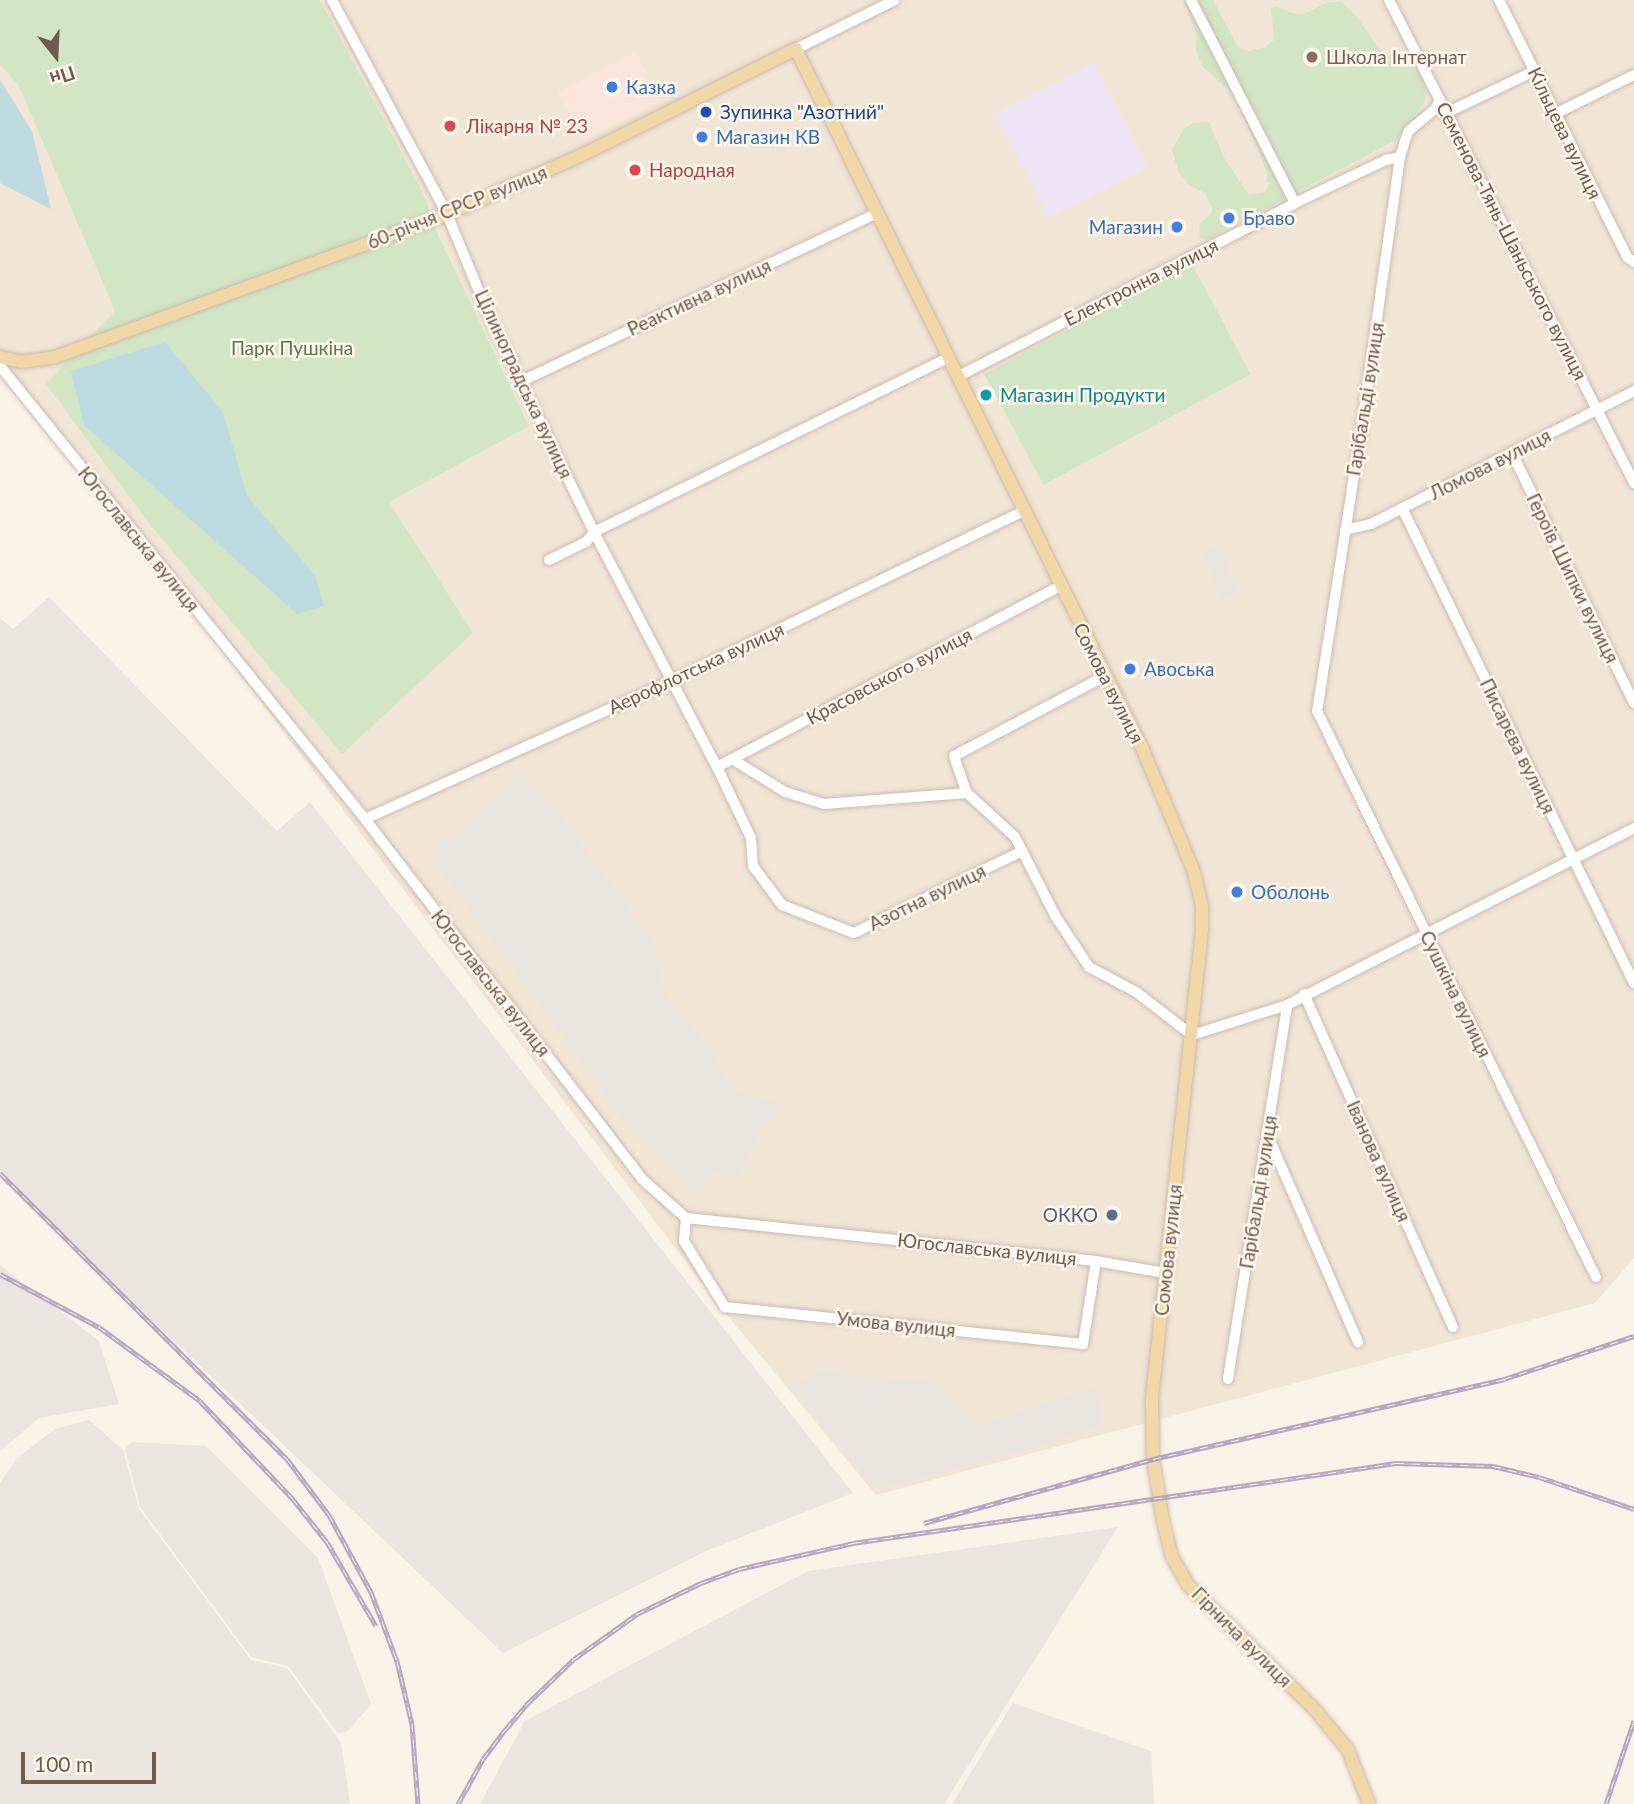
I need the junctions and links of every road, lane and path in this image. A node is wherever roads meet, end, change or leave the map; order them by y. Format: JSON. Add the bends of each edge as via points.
{"nodes":[{"id":1,"x":331,"y":0,"type":"edge"},
{"id":2,"x":895,"y":0,"type":"edge"},
{"id":3,"x":1191,"y":0,"type":"edge"},
{"id":4,"x":1389,"y":0,"type":"edge"},
{"id":5,"x":1499,"y":0,"type":"edge"},
{"id":6,"x":796,"y":49,"type":"junction"},
{"id":7,"x":1534,"y":71,"type":"junction"},
{"id":8,"x":1634,"y":75,"type":"edge"},
{"id":9,"x":1440,"y":100,"type":"junction"},
{"id":10,"x":1430,"y":113,"type":"junction"},
{"id":11,"x":1448,"y":114,"type":"junction"},
{"id":12,"x":1556,"y":114,"type":"junction"},
{"id":13,"x":1400,"y":156,"type":"junction"},
{"id":14,"x":1295,"y":203,"type":"junction"},
{"id":15,"x":447,"y":214,"type":"junction"},
{"id":16,"x":876,"y":214,"type":"junction"},
{"id":17,"x":1634,"y":262,"type":"edge"},
{"id":18,"x":0,"y":357,"type":"edge"},
{"id":19,"x":949,"y":357,"type":"junction"},
{"id":20,"x":0,"y":366,"type":"edge"},
{"id":21,"x":959,"y":376,"type":"junction"},
{"id":22,"x":522,"y":381,"type":"junction"},
{"id":23,"x":1634,"y":391,"type":"edge"},
{"id":24,"x":1598,"y":410,"type":"junction"},
{"id":25,"x":1512,"y":453,"type":"junction"},
{"id":26,"x":1634,"y":483,"type":"edge"},
{"id":27,"x":1402,"y":508,"type":"junction"},
{"id":28,"x":1024,"y":511,"type":"junction"},
{"id":29,"x":1345,"y":530,"type":"junction"},
{"id":30,"x":594,"y":532,"type":"junction"},
{"id":31,"x":549,"y":560,"type":"dead end"},
{"id":32,"x":1060,"y":586,"type":"junction"},
{"id":33,"x":1105,"y":676,"type":"junction"},
{"id":34,"x":672,"y":681,"type":"junction"},
{"id":35,"x":1634,"y":703,"type":"edge"},
{"id":36,"x":1317,"y":711,"type":"joint"},
{"id":37,"x":733,"y":759,"type":"junction"},
{"id":38,"x":717,"y":767,"type":"junction"},
{"id":39,"x":967,"y":793,"type":"junction"},
{"id":40,"x":365,"y":819,"type":"junction"},
{"id":41,"x":1634,"y":828,"type":"edge"},
{"id":42,"x":1022,"y":851,"type":"junction"},
{"id":43,"x":1574,"y":858,"type":"junction"},
{"id":44,"x":1426,"y":933,"type":"junction"},
{"id":45,"x":1634,"y":983,"type":"edge"},
{"id":46,"x":1304,"y":994,"type":"junction"},
{"id":47,"x":1287,"y":1005,"type":"junction"},
{"id":48,"x":1192,"y":1035,"type":"junction"},
{"id":49,"x":1268,"y":1136,"type":"junction"},
{"id":50,"x":686,"y":1218,"type":"junction"},
{"id":51,"x":1096,"y":1261,"type":"junction"},
{"id":52,"x":1165,"y":1273,"type":"junction"},
{"id":53,"x":1596,"y":1277,"type":"dead end"},
{"id":54,"x":1453,"y":1327,"type":"dead end"},
{"id":55,"x":1358,"y":1342,"type":"dead end"},
{"id":56,"x":1155,"y":1369,"type":"joint"},
{"id":57,"x":1228,"y":1379,"type":"dead end"},
{"id":58,"x":1369,"y":1804,"type":"edge"}],
"edges":[{"from":1,"to":15,"type":"street","name":"Цілиноградська вулиця"},
{"from":2,"to":6,"type":"street","name":"60-річчя СРСР вулиця"},
{"from":3,"to":14,"type":"street"},
{"from":4,"to":9,"type":"street","name":"Семенова-Тянь-Шаньського вулиця"},
{"from":5,"to":7,"type":"street","name":"Кільцева вулиця"},
{"from":6,"to":15,"type":"main road","name":"60-річчя СРСР вулиця","via":[[582,155]]},
{"from":6,"to":16,"type":"main road","name":"Сомова вулиця"},
{"from":7,"to":11,"type":"street"},
{"from":7,"to":12,"type":"street","name":"Кільцева вулиця"},
{"from":8,"to":12,"type":"street"},
{"from":9,"to":10,"type":"street","name":"Гарібальді вулиця"},
{"from":9,"to":11,"type":"street","name":"Семенова-Тянь-Шаньського вулиця"},
{"from":10,"to":11,"type":"street"},
{"from":10,"to":13,"type":"street","name":"Гарібальді вулиця","via":[[1408,132]]},
{"from":11,"to":24,"type":"street","name":"Семенова-Тянь-Шаньського вулиця"},
{"from":12,"to":17,"type":"street","name":"Кільцева вулиця","via":[[1627,257]]},
{"from":13,"to":14,"type":"street","name":"Електронна вулиця"},
{"from":13,"to":29,"type":"street","name":"Гарібальді вулиця"},
{"from":14,"to":21,"type":"street","name":"Електронна вулиця"},
{"from":15,"to":18,"type":"main road","name":"60-річчя СРСР вулиця","via":[[55,357],[21,362]]},
{"from":15,"to":22,"type":"street","name":"Цілиноградська вулиця"},
{"from":16,"to":19,"type":"main road","name":"Сомова вулиця"},
{"from":16,"to":22,"type":"street","name":"Реактивна вулиця"},
{"from":19,"to":21,"type":"main road","name":"Сомова вулиця"},
{"from":19,"to":30,"type":"street"},
{"from":20,"to":40,"type":"street","name":"Югославська вулиця"},
{"from":21,"to":28,"type":"main road","name":"Сомова вулиця"},
{"from":22,"to":30,"type":"street","name":"Цілиноградська вулиця"},
{"from":23,"to":24,"type":"street","name":"Ломова вулиця"},
{"from":24,"to":25,"type":"street","name":"Ломова вулиця"},
{"from":24,"to":26,"type":"street","name":"Семенова-Тянь-Шаньського вулиця"},
{"from":25,"to":27,"type":"street","name":"Ломова вулиця"},
{"from":25,"to":35,"type":"street","name":"Героїв Шипки вулиця"},
{"from":27,"to":29,"type":"street","name":"Ломова вулиця","via":[[1371,524]]},
{"from":27,"to":43,"type":"street","name":"Писарєва вулиця"},
{"from":28,"to":32,"type":"main road","name":"Сомова вулиця"},
{"from":28,"to":34,"type":"street","name":"Аерофлотська вулиця"},
{"from":29,"to":36,"type":"street","name":"Гарібальді вулиця"},
{"from":30,"to":31,"type":"street","via":[[586,542]]},
{"from":30,"to":34,"type":"street","name":"Цілиноградська вулиця"},
{"from":32,"to":33,"type":"main road","name":"Сомова вулиця"},
{"from":32,"to":37,"type":"street","name":"Красовського вулиця"},
{"from":33,"to":39,"type":"street","via":[[954,756]]},
{"from":33,"to":48,"type":"main road","name":"Сомова вулиця","via":[[1143,750],[1194,872],[1202,930]]},
{"from":34,"to":38,"type":"street","name":"Цілиноградська вулиця"},
{"from":34,"to":40,"type":"street","name":"Аерофлотська вулиця"},
{"from":36,"to":44,"type":"street","name":"Сушкіна вулиця"},
{"from":37,"to":38,"type":"street","name":"Красовського вулиця"},
{"from":37,"to":39,"type":"street","via":[[785,792],[824,804]]},
{"from":38,"to":42,"type":"street","name":"Азотна вулиця","via":[[751,838],[753,866],[782,905],[834,923],[848,933]]},
{"from":39,"to":42,"type":"street","via":[[1015,837]]},
{"from":40,"to":50,"type":"street","name":"Югославська вулиця","via":[[642,1179]]},
{"from":41,"to":43,"type":"street"},
{"from":42,"to":48,"type":"street","via":[[1056,917],[1089,967],[1136,992]]},
{"from":43,"to":44,"type":"street"},
{"from":43,"to":45,"type":"street","name":"Писарєва вулиця"},
{"from":44,"to":46,"type":"street"},
{"from":44,"to":53,"type":"street","name":"Сушкіна вулиця"},
{"from":46,"to":47,"type":"street"},
{"from":46,"to":54,"type":"street","name":"Іванова вулиця"},
{"from":47,"to":48,"type":"street"},
{"from":47,"to":49,"type":"street","name":"Гарібальді вулиця"},
{"from":48,"to":52,"type":"main road","name":"Сомова вулиця"},
{"from":49,"to":55,"type":"street"},
{"from":49,"to":57,"type":"street","name":"Гарібальді вулиця"},
{"from":50,"to":51,"type":"street","name":"Югославська вулиця"},
{"from":50,"to":51,"type":"street","name":"Умова вулиця","via":[[684,1241],[725,1307],[1083,1344]]},
{"from":51,"to":52,"type":"street","name":"Югославська вулиця"},
{"from":52,"to":56,"type":"main road","name":"Сомова вулиця"},
{"from":56,"to":58,"type":"main road","name":"Гірнича вулиця","via":[[1153,1460],[1172,1557],[1189,1586],[1316,1711],[1348,1750]]}]}
